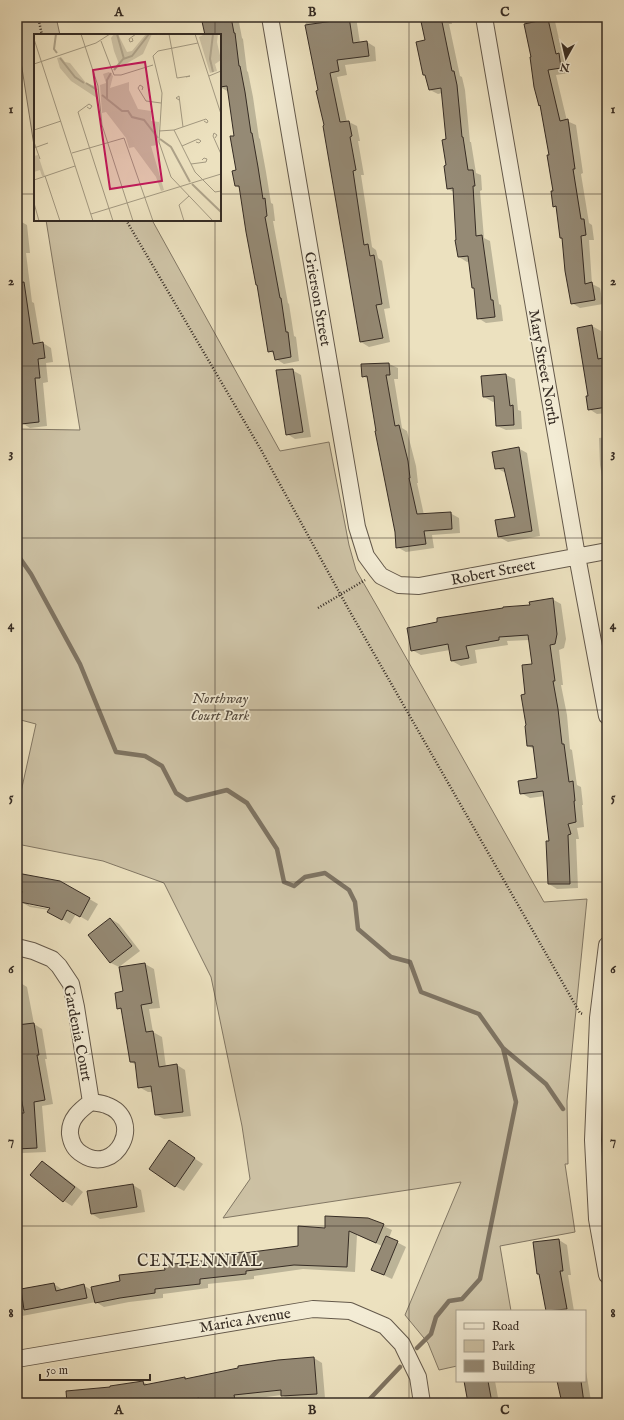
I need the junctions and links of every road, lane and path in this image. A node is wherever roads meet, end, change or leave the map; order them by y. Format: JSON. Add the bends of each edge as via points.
{"nodes":[{"id":1,"x":38,"y":17,"type":"edge"},
{"id":2,"x":270,"y":17,"type":"edge"},
{"id":3,"x":484,"y":17,"type":"edge"},
{"id":4,"x":42,"y":34,"type":"edge"},
{"id":5,"x":127,"y":221,"type":"edge"},
{"id":6,"x":607,"y":551,"type":"edge"},
{"id":7,"x":577,"y":556,"type":"junction"},
{"id":8,"x":379,"y":573,"type":"junction"},
{"id":9,"x":342,"y":594,"type":"junction"},
{"id":10,"x":318,"y":608,"type":"dead end"},
{"id":11,"x":607,"y":716,"type":"edge"},
{"id":12,"x":607,"y":944,"type":"edge"},
{"id":13,"x":17,"y":947,"type":"edge"},
{"id":14,"x":580,"y":1013,"type":"dead end"},
{"id":15,"x":91,"y":1102,"type":"dead end"},
{"id":16,"x":607,"y":1275,"type":"edge"},
{"id":17,"x":17,"y":1359,"type":"edge"},
{"id":18,"x":422,"y":1403,"type":"edge"}],
"edges":[{"from":1,"to":4,"type":"path"},
{"from":2,"to":8,"type":"street","name":"Grierson Street","via":[[357,527],[366,556]]},
{"from":3,"to":7,"type":"street","name":"Mary Street North"},
{"from":5,"to":9,"type":"path","via":[[260,448]]},
{"from":6,"to":7,"type":"street","name":"Robert Street"},
{"from":7,"to":8,"type":"street","name":"Robert Street","via":[[419,586],[399,585]]},
{"from":7,"to":11,"type":"street","name":"Mary Street North"},
{"from":8,"to":9,"type":"path"},
{"from":9,"to":10,"type":"path"},
{"from":9,"to":14,"type":"path"},
{"from":12,"to":16,"type":"street","via":[[598,1018],[593,1140],[597,1219]]},
{"from":13,"to":15,"type":"street","name":"Gardenia Court","via":[[52,959],[71,984]]},
{"from":17,"to":18,"type":"street","name":"Marica Avenue","via":[[313,1309],[350,1311],[385,1326],[402,1344],[418,1377]]}]}
